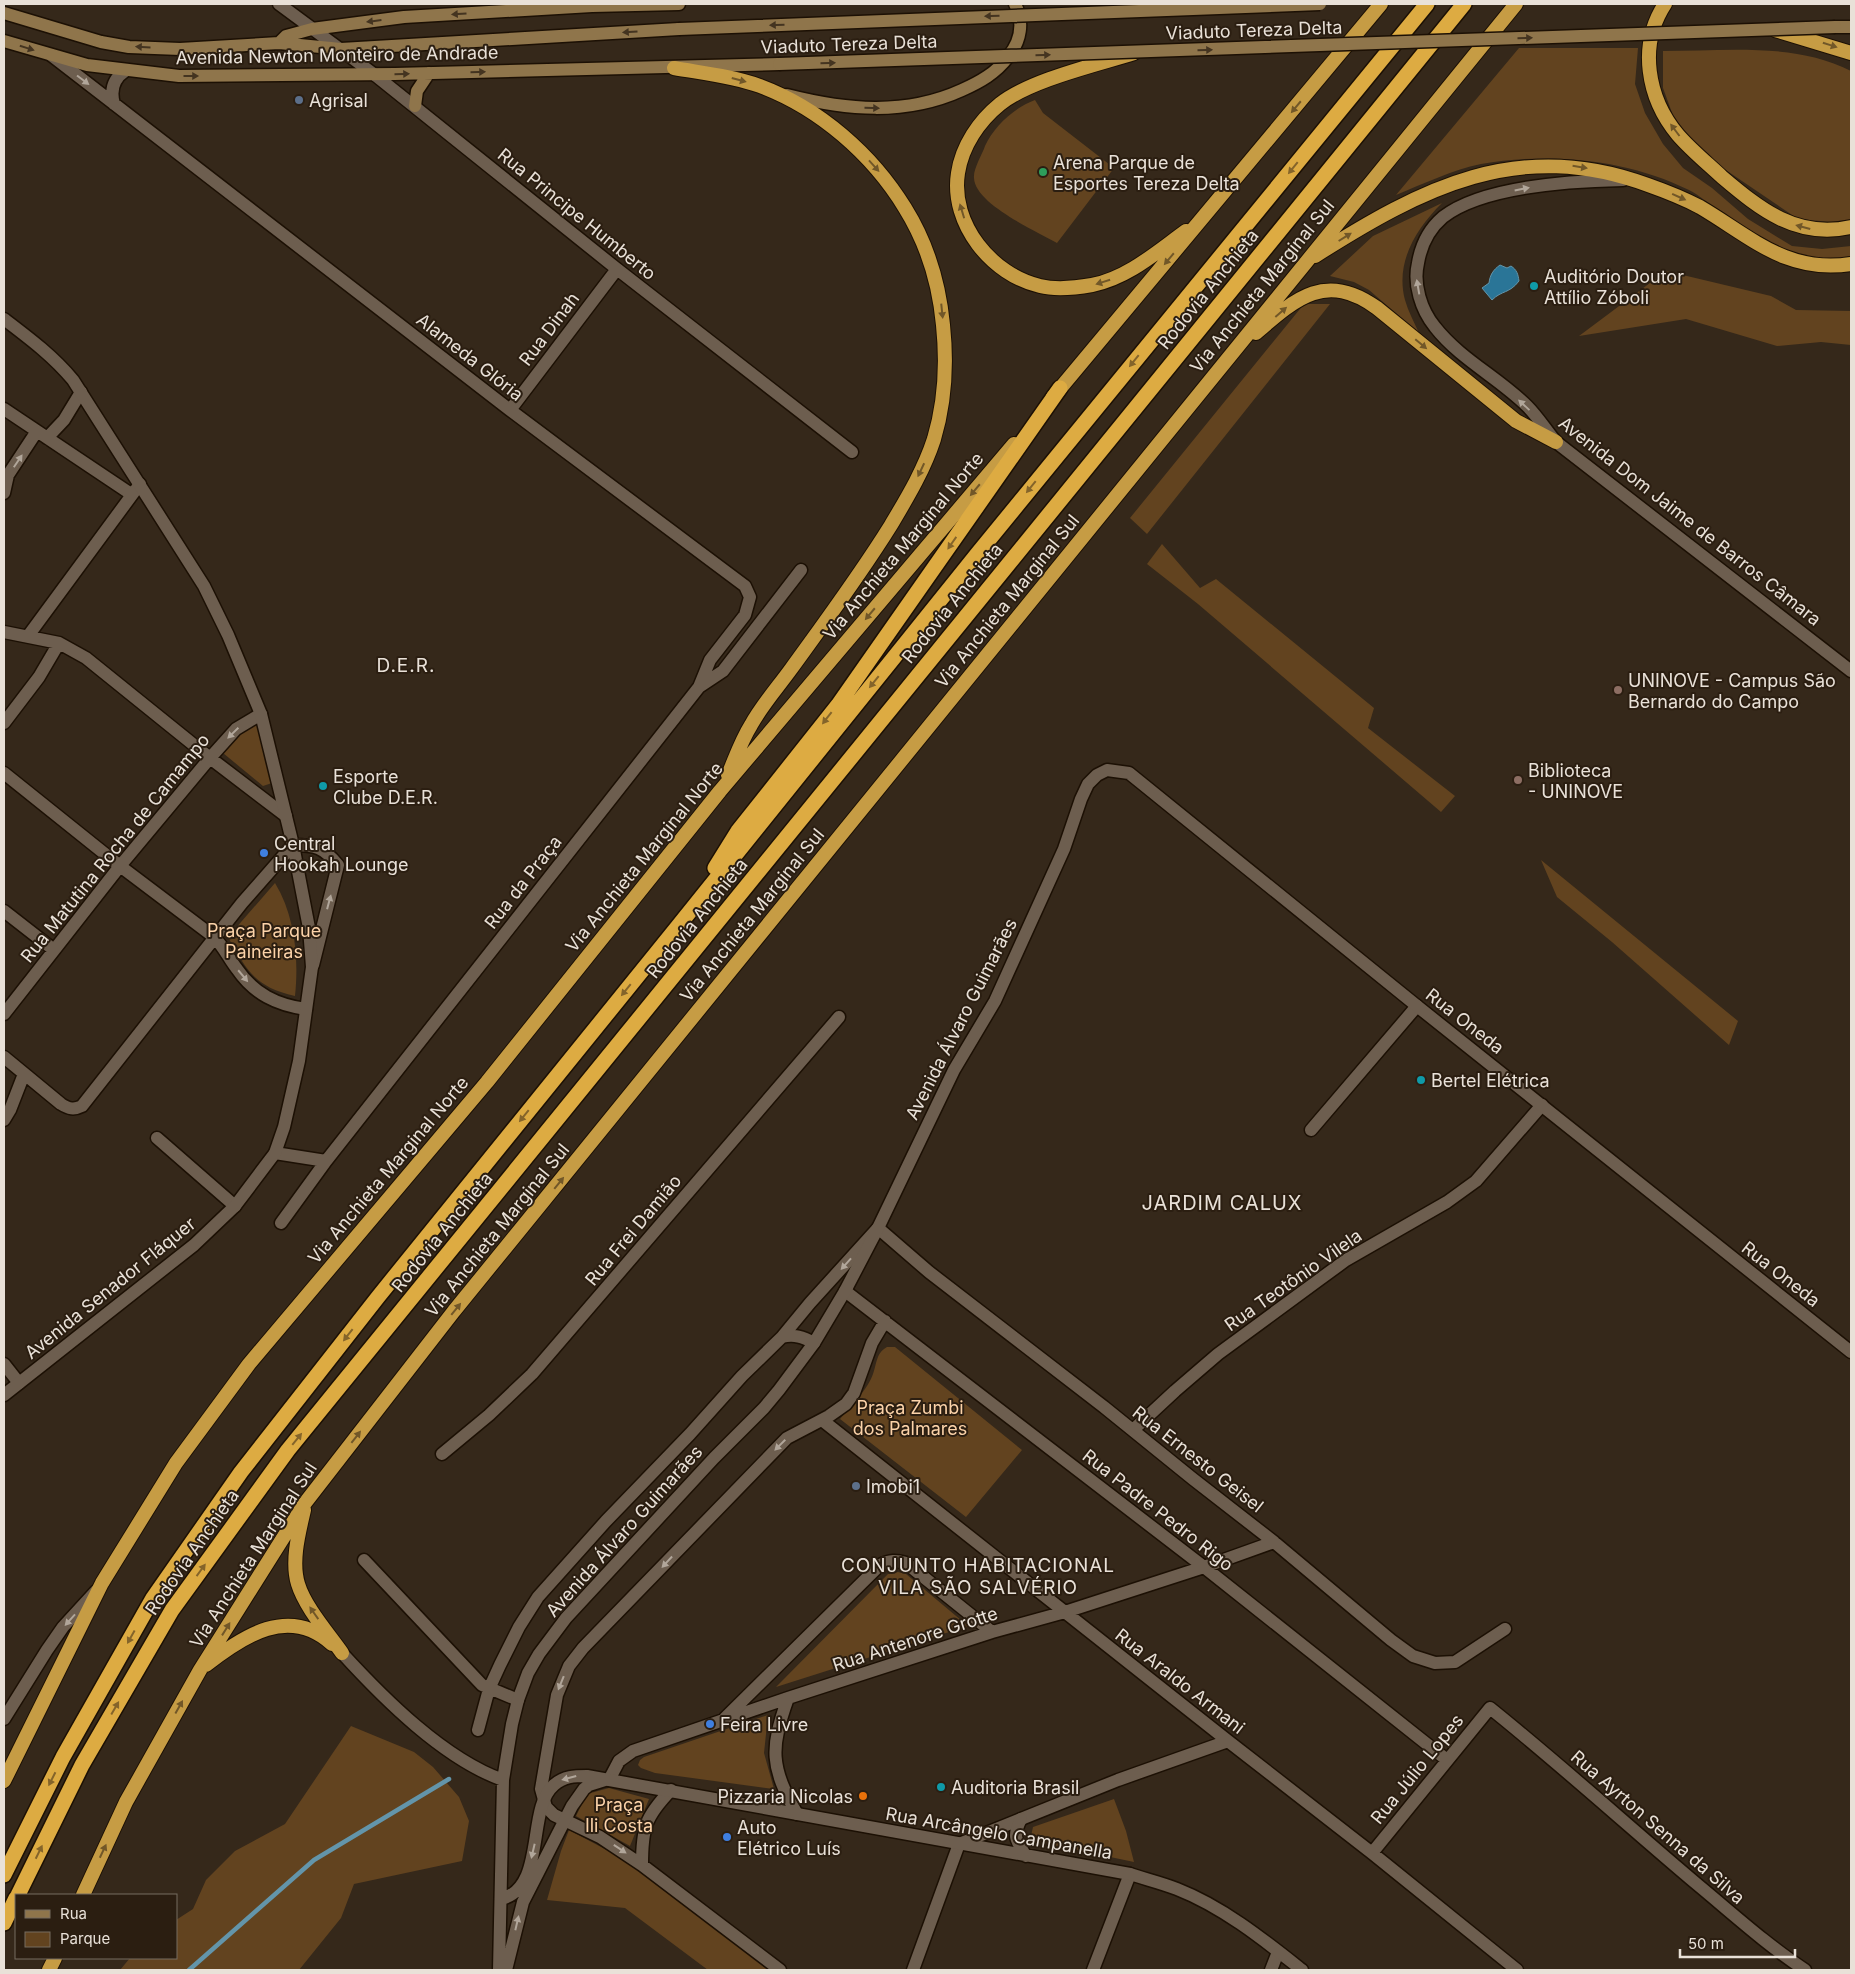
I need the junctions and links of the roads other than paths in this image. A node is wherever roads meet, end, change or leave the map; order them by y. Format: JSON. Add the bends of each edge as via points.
{"nodes":[{"id":1,"x":279,"y":4,"type":"edge"},
{"id":2,"x":680,"y":4,"type":"edge"},
{"id":3,"x":1015,"y":4,"type":"edge"},
{"id":4,"x":1320,"y":4,"type":"edge"},
{"id":5,"x":1381,"y":4,"type":"edge"},
{"id":6,"x":1426,"y":4,"type":"edge"},
{"id":7,"x":1464,"y":4,"type":"edge"},
{"id":8,"x":1516,"y":4,"type":"edge"},
{"id":9,"x":1527,"y":4,"type":"edge"},
{"id":10,"x":1665,"y":4,"type":"edge"},
{"id":11,"x":566,"y":5,"type":"edge"},
{"id":12,"x":497,"y":8,"type":"edge"},
{"id":13,"x":4,"y":13,"type":"edge"},
{"id":14,"x":1851,"y":27,"type":"edge"},
{"id":15,"x":312,"y":29,"type":"junction"},
{"id":16,"x":1774,"y":30,"type":"junction"},
{"id":17,"x":1490,"y":35,"type":"junction"},
{"id":18,"x":4,"y":41,"type":"edge"},
{"id":19,"x":279,"y":43,"type":"junction"},
{"id":20,"x":365,"y":47,"type":"joint"},
{"id":21,"x":340,"y":49,"type":"junction"},
{"id":22,"x":1138,"y":52,"type":"junction"},
{"id":23,"x":1851,"y":53,"type":"edge"},
{"id":24,"x":51,"y":56,"type":"junction"},
{"id":25,"x":674,"y":68,"type":"junction"},
{"id":26,"x":125,"y":71,"type":"junction"},
{"id":27,"x":429,"y":73,"type":"junction"},
{"id":28,"x":374,"y":74,"type":"junction"},
{"id":29,"x":772,"y":91,"type":"junction"},
{"id":30,"x":114,"y":104,"type":"junction"},
{"id":31,"x":415,"y":106,"type":"junction"},
{"id":32,"x":1634,"y":180,"type":"junction"},
{"id":33,"x":1203,"y":218,"type":"junction"},
{"id":34,"x":1851,"y":227,"type":"edge"},
{"id":35,"x":1304,"y":264,"type":"junction"},
{"id":36,"x":1851,"y":264,"type":"edge"},
{"id":37,"x":617,"y":269,"type":"junction"},
{"id":38,"x":4,"y":319,"type":"edge"},
{"id":39,"x":1220,"y":368,"type":"junction"},
{"id":40,"x":1060,"y":388,"type":"junction"},
{"id":41,"x":81,"y":392,"type":"junction"},
{"id":42,"x":4,"y":409,"type":"edge"},
{"id":43,"x":510,"y":410,"type":"junction"},
{"id":44,"x":42,"y":435,"type":"junction"},
{"id":45,"x":1556,"y":442,"type":"junction"},
{"id":46,"x":852,"y":452,"type":"dead end"},
{"id":47,"x":140,"y":484,"type":"junction"},
{"id":48,"x":4,"y":493,"type":"edge"},
{"id":49,"x":131,"y":494,"type":"junction"},
{"id":50,"x":801,"y":570,"type":"dead end"},
{"id":51,"x":4,"y":632,"type":"edge"},
{"id":52,"x":28,"y":636,"type":"junction"},
{"id":53,"x":59,"y":643,"type":"junction"},
{"id":54,"x":1851,"y":671,"type":"edge"},
{"id":55,"x":699,"y":686,"type":"junction"},
{"id":56,"x":262,"y":714,"type":"junction"},
{"id":57,"x":4,"y":723,"type":"edge"},
{"id":58,"x":210,"y":758,"type":"junction"},
{"id":59,"x":4,"y":773,"type":"edge"},
{"id":60,"x":1129,"y":773,"type":"joint"},
{"id":61,"x":720,"y":791,"type":"junction"},
{"id":62,"x":286,"y":816,"type":"junction"},
{"id":63,"x":293,"y":846,"type":"junction"},
{"id":64,"x":120,"y":866,"type":"junction"},
{"id":65,"x":4,"y":911,"type":"edge"},
{"id":66,"x":679,"y":925,"type":"junction"},
{"id":67,"x":214,"y":937,"type":"junction"},
{"id":68,"x":54,"y":950,"type":"junction"},
{"id":69,"x":312,"y":967,"type":"junction"},
{"id":70,"x":1416,"y":1006,"type":"junction"},
{"id":71,"x":306,"y":1009,"type":"junction"},
{"id":72,"x":4,"y":1014,"type":"edge"},
{"id":73,"x":839,"y":1017,"type":"dead end"},
{"id":74,"x":4,"y":1057,"type":"edge"},
{"id":75,"x":24,"y":1074,"type":"junction"},
{"id":76,"x":1542,"y":1104,"type":"junction"},
{"id":77,"x":4,"y":1120,"type":"edge"},
{"id":78,"x":1311,"y":1130,"type":"dead end"},
{"id":79,"x":157,"y":1138,"type":"dead end"},
{"id":80,"x":276,"y":1153,"type":"junction"},
{"id":81,"x":326,"y":1161,"type":"junction"},
{"id":82,"x":235,"y":1206,"type":"junction"},
{"id":83,"x":280,"y":1223,"type":"dead end"},
{"id":84,"x":878,"y":1228,"type":"junction"},
{"id":85,"x":845,"y":1291,"type":"junction"},
{"id":86,"x":885,"y":1321,"type":"junction"},
{"id":87,"x":782,"y":1337,"type":"junction"},
{"id":88,"x":814,"y":1343,"type":"junction"},
{"id":89,"x":1851,"y":1352,"type":"edge"},
{"id":90,"x":4,"y":1364,"type":"edge"},
{"id":91,"x":19,"y":1383,"type":"junction"},
{"id":92,"x":4,"y":1395,"type":"edge"},
{"id":93,"x":822,"y":1420,"type":"junction"},
{"id":94,"x":1133,"y":1430,"type":"junction"},
{"id":95,"x":442,"y":1454,"type":"dead end"},
{"id":96,"x":307,"y":1500,"type":"junction"},
{"id":97,"x":1274,"y":1542,"type":"junction"},
{"id":98,"x":364,"y":1560,"type":"dead end"},
{"id":99,"x":1204,"y":1567,"type":"junction"},
{"id":100,"x":102,"y":1583,"type":"junction"},
{"id":101,"x":1065,"y":1612,"type":"junction"},
{"id":102,"x":1504,"y":1629,"type":"dead end"},
{"id":103,"x":992,"y":1632,"type":"junction"},
{"id":104,"x":342,"y":1653,"type":"junction"},
{"id":105,"x":200,"y":1670,"type":"junction"},
{"id":106,"x":489,"y":1689,"type":"junction"},
{"id":107,"x":788,"y":1698,"type":"junction"},
{"id":108,"x":518,"y":1700,"type":"junction"},
{"id":109,"x":1490,"y":1708,"type":"joint"},
{"id":110,"x":4,"y":1719,"type":"edge"},
{"id":111,"x":721,"y":1721,"type":"junction"},
{"id":112,"x":478,"y":1730,"type":"dead end"},
{"id":113,"x":1228,"y":1741,"type":"junction"},
{"id":114,"x":1447,"y":1760,"type":"junction"},
{"id":115,"x":504,"y":1780,"type":"junction"},
{"id":116,"x":608,"y":1780,"type":"junction"},
{"id":117,"x":4,"y":1781,"type":"edge"},
{"id":118,"x":672,"y":1790,"type":"junction"},
{"id":119,"x":544,"y":1803,"type":"junction"},
{"id":120,"x":797,"y":1814,"type":"junction"},
{"id":121,"x":1021,"y":1819,"type":"junction"},
{"id":122,"x":566,"y":1820,"type":"junction"},
{"id":123,"x":959,"y":1844,"type":"junction"},
{"id":124,"x":1372,"y":1853,"type":"junction"},
{"id":125,"x":1026,"y":1856,"type":"junction"},
{"id":126,"x":642,"y":1865,"type":"junction"},
{"id":127,"x":1130,"y":1874,"type":"junction"},
{"id":128,"x":4,"y":1875,"type":"edge"},
{"id":129,"x":18,"y":1894,"type":"edge"},
{"id":130,"x":83,"y":1894,"type":"edge"},
{"id":131,"x":500,"y":1899,"type":"junction"},
{"id":132,"x":15,"y":1901,"type":"edge"},
{"id":133,"x":4,"y":1923,"type":"edge"},
{"id":134,"x":1278,"y":1952,"type":"junction"},
{"id":135,"x":499,"y":1970,"type":"edge"},
{"id":136,"x":506,"y":1970,"type":"edge"},
{"id":137,"x":780,"y":1970,"type":"edge"},
{"id":138,"x":913,"y":1970,"type":"edge"},
{"id":139,"x":1093,"y":1970,"type":"edge"},
{"id":140,"x":1271,"y":1970,"type":"edge"},
{"id":141,"x":1302,"y":1970,"type":"edge"},
{"id":142,"x":1517,"y":1970,"type":"edge"},
{"id":143,"x":1805,"y":1970,"type":"edge"}],
"edges":[{"from":1,"to":15,"type":"street","name":"Rua Principe Humberto"},
{"from":2,"to":11,"type":"main road","name":"Avenida Newton Monteiro de Andrade"},
{"from":29,"to":3,"type":"main road","one_way":true,"via":[[816,102],[867,109],[941,98],[991,75],[1008,58],[1021,29]]},
{"from":4,"to":20,"type":"main road","name":"Viaduto Tereza Delta","one_way":true,"bridge":true,"via":[[679,29]]},
{"from":5,"to":33,"type":"highway","name":"Via Anchieta Marginal Norte","one_way":true},
{"from":6,"to":66,"type":"highway","name":"Rodovia Anchieta","one_way":true,"via":[[978,552]]},
{"from":129,"to":7,"type":"highway","name":"Rodovia Anchieta","one_way":true,"via":[[82,1765],[172,1610],[288,1450]]},
{"from":8,"to":17,"type":"highway","name":"Via Anchieta Marginal Sul"},
{"from":9,"to":17,"type":"highway"},
{"from":34,"to":10,"type":"highway","one_way":true,"via":[[1812,230],[1778,217],[1730,183],[1678,135],[1657,99],[1649,68],[1652,30]]},
{"from":11,"to":12,"type":"main road","name":"Avenida Newton Monteiro de Andrade"},
{"from":12,"to":15,"type":"main road","name":"Avenida Newton Monteiro de Andrade","one_way":true},
{"from":19,"to":13,"type":"main road","name":"Avenida Newton Monteiro de Andrade","one_way":true,"via":[[180,49],[129,47],[101,42]]},
{"from":14,"to":16,"type":"main road","name":"Viaduto Tereza Delta","bridge":true},
{"from":15,"to":19,"type":"main road","name":"Avenida Newton Monteiro de Andrade","via":[[286,36]]},
{"from":15,"to":21,"type":"street","name":"Rua Principe Humberto"},
{"from":22,"to":16,"type":"main road","name":"Viaduto Tereza Delta","one_way":true,"bridge":true},
{"from":16,"to":23,"type":"highway","one_way":true},
{"from":17,"to":35,"type":"highway","name":"Via Anchieta Marginal Sul"},
{"from":18,"to":24,"type":"main road","name":"Avenida Newton Monteiro de Andrade","one_way":true},
{"from":19,"to":21,"type":"main road","name":"Avenida Newton Monteiro de Andrade"},
{"from":20,"to":21,"type":"main road","name":"Avenida Newton Monteiro de Andrade"},
{"from":21,"to":28,"type":"street","name":"Rua Principe Humberto"},
{"from":25,"to":22,"type":"main road","name":"Viaduto Tereza Delta","one_way":true,"bridge":true},
{"from":33,"to":22,"type":"highway","one_way":true,"via":[[1133,268],[1106,281],[1080,287],[1053,288],[1026,282],[1004,270],[985,254],[963,216],[957,188],[961,159],[982,122],[1001,104],[1029,88]]},
{"from":24,"to":26,"type":"main road","name":"Avenida Newton Monteiro de Andrade"},
{"from":24,"to":30,"type":"street","name":"Alameda Glória","one_way":true},
{"from":27,"to":25,"type":"main road","name":"Avenida Newton Monteiro de Andrade","one_way":true},
{"from":25,"to":29,"type":"highway","one_way":true,"via":[[733,78]]},
{"from":26,"to":28,"type":"main road","name":"Avenida Newton Monteiro de Andrade","one_way":true,"via":[[179,76]]},
{"from":26,"to":30,"type":"street","via":[[114,83]]},
{"from":28,"to":27,"type":"main road","name":"Avenida Newton Monteiro de Andrade","one_way":true},
{"from":27,"to":31,"type":"main road","via":[[417,91]]},
{"from":28,"to":31,"type":"street","name":"Rua Principe Humberto"},
{"from":29,"to":61,"type":"highway","one_way":true,"via":[[824,121],[858,149],[887,180],[910,216],[934,270],[941,301],[945,380],[933,440],[907,499],[866,565],[750,725]]},
{"from":30,"to":43,"type":"street","name":"Alameda Glória"},
{"from":31,"to":37,"type":"street","name":"Rua Principe Humberto"},
{"from":35,"to":32,"type":"highway","one_way":true,"via":[[1398,206],[1488,173],[1515,167],[1558,165],[1576,166]]},
{"from":32,"to":36,"type":"highway","one_way":true,"via":[[1699,207],[1786,258],[1809,265]]},
{"from":45,"to":32,"type":"street","name":"Avenida Dom Jaime de Barros Câmara","one_way":true,"via":[[1527,406],[1448,342],[1429,320],[1417,278],[1422,246],[1442,218],[1476,200],[1552,184]]},
{"from":33,"to":40,"type":"highway","name":"Via Anchieta Marginal Norte","one_way":true},
{"from":35,"to":39,"type":"highway","name":"Via Anchieta Marginal Sul"},
{"from":37,"to":43,"type":"street","name":"Rua Dinah"},
{"from":37,"to":46,"type":"street","name":"Rua Principe Humberto"},
{"from":38,"to":41,"type":"street","via":[[55,360]]},
{"from":39,"to":45,"type":"highway","one_way":true,"via":[[1286,307],[1299,299],[1329,291],[1352,293],[1377,308],[1516,421]]},
{"from":96,"to":39,"type":"highway","name":"Via Anchieta Marginal Sul","one_way":true,"via":[[454,1312]]},
{"from":40,"to":61,"type":"highway","name":"Via Anchieta Marginal Norte","one_way":true},
{"from":40,"to":66,"type":"highway","one_way":true,"via":[[838,705],[738,831]]},
{"from":41,"to":44,"type":"street","via":[[64,420]]},
{"from":41,"to":47,"type":"street"},
{"from":42,"to":44,"type":"street"},
{"from":43,"to":55,"type":"street","name":"Alameda Glória","via":[[748,590],[750,597],[744,615],[710,660]]},
{"from":48,"to":44,"type":"street","one_way":true,"via":[[8,475]]},
{"from":44,"to":49,"type":"street"},
{"from":45,"to":54,"type":"street","name":"Avenida Dom Jaime de Barros Câmara"},
{"from":47,"to":49,"type":"street"},
{"from":47,"to":56,"type":"street","via":[[204,586]]},
{"from":49,"to":52,"type":"street"},
{"from":50,"to":55,"type":"street","name":"Rua da Praça","via":[[723,671]]},
{"from":51,"to":52,"type":"street"},
{"from":52,"to":53,"type":"street"},
{"from":53,"to":57,"type":"street","via":[[39,678]]},
{"from":53,"to":58,"type":"street","via":[[86,658]]},
{"from":55,"to":81,"type":"street","name":"Rua da Praça"},
{"from":56,"to":58,"type":"street","name":"Rua Matutina Rocha de Camampo","one_way":true,"via":[[236,729]]},
{"from":56,"to":62,"type":"street"},
{"from":58,"to":62,"type":"street"},
{"from":58,"to":64,"type":"street","name":"Rua Matutina Rocha de Camampo"},
{"from":59,"to":64,"type":"street"},
{"from":60,"to":70,"type":"street","name":"Rua Oneda"},
{"from":60,"to":84,"type":"street","name":"Avenida Álvaro Guimarães","via":[[1107,770],[1088,784],[1064,848],[994,1001],[954,1070]]},
{"from":61,"to":100,"type":"highway","name":"Via Anchieta Marginal Norte","via":[[486,1082],[248,1364],[176,1463]]},
{"from":62,"to":63,"type":"street"},
{"from":63,"to":67,"type":"street"},
{"from":63,"to":69,"type":"street","via":[[309,928]]},
{"from":69,"to":63,"type":"street","one_way":true,"via":[[338,865],[326,852],[309,845]]},
{"from":64,"to":67,"type":"street"},
{"from":64,"to":68,"type":"street","name":"Rua Matutina Rocha de Camampo"},
{"from":65,"to":68,"type":"street"},
{"from":66,"to":128,"type":"highway","name":"Rodovia Anchieta","one_way":true,"via":[[241,1472],[153,1598],[63,1757]]},
{"from":67,"to":71,"type":"street","one_way":true,"via":[[254,988],[276,1002]]},
{"from":67,"to":75,"type":"street","via":[[82,1106],[67,1108]]},
{"from":68,"to":72,"type":"street","name":"Rua Matutina Rocha de Camampo"},
{"from":69,"to":71,"type":"street"},
{"from":70,"to":76,"type":"street","name":"Rua Oneda"},
{"from":70,"to":78,"type":"street"},
{"from":71,"to":80,"type":"street","via":[[298,1061]]},
{"from":73,"to":95,"type":"street","name":"Rua Frei Damião","via":[[532,1374]]},
{"from":74,"to":75,"type":"street"},
{"from":75,"to":77,"type":"street"},
{"from":76,"to":89,"type":"street","name":"Rua Oneda"},
{"from":76,"to":94,"type":"street","name":"Rua Teotônio Vilela","via":[[1476,1181],[1346,1260],[1218,1354]]},
{"from":79,"to":82,"type":"street"},
{"from":80,"to":81,"type":"street"},
{"from":80,"to":82,"type":"street","name":"Avenida Senador Fláquer"},
{"from":81,"to":83,"type":"street","name":"Rua da Praça"},
{"from":82,"to":91,"type":"street","name":"Avenida Senador Fláquer","via":[[194,1245]]},
{"from":84,"to":85,"type":"street","name":"Avenida Álvaro Guimarães"},
{"from":84,"to":87,"type":"street","name":"Avenida Álvaro Guimarães","one_way":true},
{"from":84,"to":94,"type":"street","name":"Rua Ernesto Geisel","via":[[928,1272]]},
{"from":85,"to":86,"type":"street","name":"Rua Padre Pedro Rigo"},
{"from":85,"to":88,"type":"street","name":"Avenida Álvaro Guimarães"},
{"from":86,"to":93,"type":"street","via":[[872,1343],[854,1393],[846,1404]]},
{"from":86,"to":99,"type":"street","name":"Rua Padre Pedro Rigo"},
{"from":87,"to":88,"type":"street","via":[[793,1335]]},
{"from":87,"to":106,"type":"street","name":"Avenida Álvaro Guimarães","via":[[538,1597],[511,1641]]},
{"from":88,"to":108,"type":"street","name":"Avenida Álvaro Guimarães","via":[[764,1408],[701,1471],[561,1625],[528,1673]]},
{"from":90,"to":91,"type":"street"},
{"from":91,"to":92,"type":"street","name":"Avenida Senador Fláquer"},
{"from":93,"to":101,"type":"street","name":"Rua Araldo Armani"},
{"from":93,"to":119,"type":"street","one_way":true,"via":[[787,1438],[576,1656],[557,1695],[541,1789]]},
{"from":94,"to":97,"type":"street","name":"Rua Ernesto Geisel"},
{"from":104,"to":96,"type":"highway","one_way":true,"via":[[302,1595],[296,1578],[297,1551]]},
{"from":105,"to":96,"type":"highway","name":"Via Anchieta Marginal Sul","one_way":true},
{"from":97,"to":99,"type":"street","name":"Rua Antenore Grotte"},
{"from":97,"to":102,"type":"street","name":"Rua Ernesto Geisel","via":[[1390,1640],[1420,1659],[1435,1663],[1455,1662]]},
{"from":98,"to":106,"type":"street"},
{"from":99,"to":101,"type":"street","name":"Rua Antenore Grotte"},
{"from":99,"to":114,"type":"street","name":"Rua Padre Pedro Rigo"},
{"from":100,"to":110,"type":"street","one_way":true,"via":[[63,1627]]},
{"from":100,"to":117,"type":"highway","name":"Via Anchieta Marginal Norte"},
{"from":101,"to":103,"type":"street","name":"Rua Antenore Grotte"},
{"from":101,"to":113,"type":"street","name":"Rua Araldo Armani"},
{"from":103,"to":107,"type":"street","name":"Rua Antenore Grotte"},
{"from":103,"to":111,"type":"street","via":[[906,1563],[888,1561],[880,1565]]},
{"from":104,"to":105,"type":"highway","via":[[311,1631],[292,1626],[269,1627],[247,1637]]},
{"from":104,"to":115,"type":"street","via":[[381,1695],[413,1722],[474,1767]]},
{"from":130,"to":105,"type":"highway","name":"Via Anchieta Marginal Sul","one_way":true,"via":[[126,1802]]},
{"from":106,"to":108,"type":"street"},
{"from":106,"to":112,"type":"street","name":"Avenida Álvaro Guimarães"},
{"from":107,"to":111,"type":"street","name":"Rua Antenore Grotte"},
{"from":107,"to":120,"type":"street","via":[[774,1750],[778,1773]]},
{"from":108,"to":115,"type":"street","name":"Avenida Álvaro Guimarães"},
{"from":109,"to":114,"type":"street","name":"Rua Júlio Lopes"},
{"from":109,"to":143,"type":"street","name":"Rua Ayrton Senna da Silva","via":[[1749,1928]]},
{"from":111,"to":116,"type":"street","name":"Rua Antenore Grotte","via":[[628,1754],[616,1765]]},
{"from":113,"to":121,"type":"street"},
{"from":113,"to":124,"type":"street","name":"Rua Araldo Armani"},
{"from":114,"to":124,"type":"street","name":"Rua Júlio Lopes"},
{"from":115,"to":131,"type":"street","name":"Avenida Álvaro Guimarães"},
{"from":116,"to":118,"type":"street","name":"Rua Arcângelo Campanella"},
{"from":116,"to":119,"type":"street","name":"Rua Arcângelo Campanella","one_way":true,"via":[[568,1777],[553,1786]]},
{"from":116,"to":122,"type":"street","via":[[584,1789]]},
{"from":118,"to":120,"type":"street","name":"Rua Arcângelo Campanella"},
{"from":118,"to":126,"type":"street","via":[[646,1824],[642,1837]]},
{"from":119,"to":122,"type":"street","via":[[551,1813]]},
{"from":119,"to":131,"type":"street","one_way":true,"via":[[523,1884],[509,1897]]},
{"from":120,"to":123,"type":"street","name":"Rua Arcângelo Campanella"},
{"from":121,"to":123,"type":"street"},
{"from":121,"to":125,"type":"street","via":[[1015,1833]]},
{"from":122,"to":126,"type":"street","one_way":true,"via":[[600,1837]]},
{"from":136,"to":122,"type":"street","one_way":true,"via":[[523,1902]]},
{"from":123,"to":125,"type":"street","name":"Rua Arcângelo Campanella"},
{"from":123,"to":138,"type":"street"},
{"from":124,"to":142,"type":"street","name":"Rua Araldo Armani"},
{"from":125,"to":127,"type":"street","name":"Rua Arcângelo Campanella"},
{"from":126,"to":137,"type":"street"},
{"from":127,"to":134,"type":"street","name":"Rua Arcângelo Campanella","via":[[1206,1902]]},
{"from":127,"to":139,"type":"street"},
{"from":131,"to":135,"type":"street","name":"Avenida Álvaro Guimarães"},
{"from":132,"to":133,"type":"highway","name":"Rodovia Anchieta"},
{"from":134,"to":140,"type":"street"},
{"from":134,"to":141,"type":"street","name":"Rua Arcângelo Campanella"}]}
